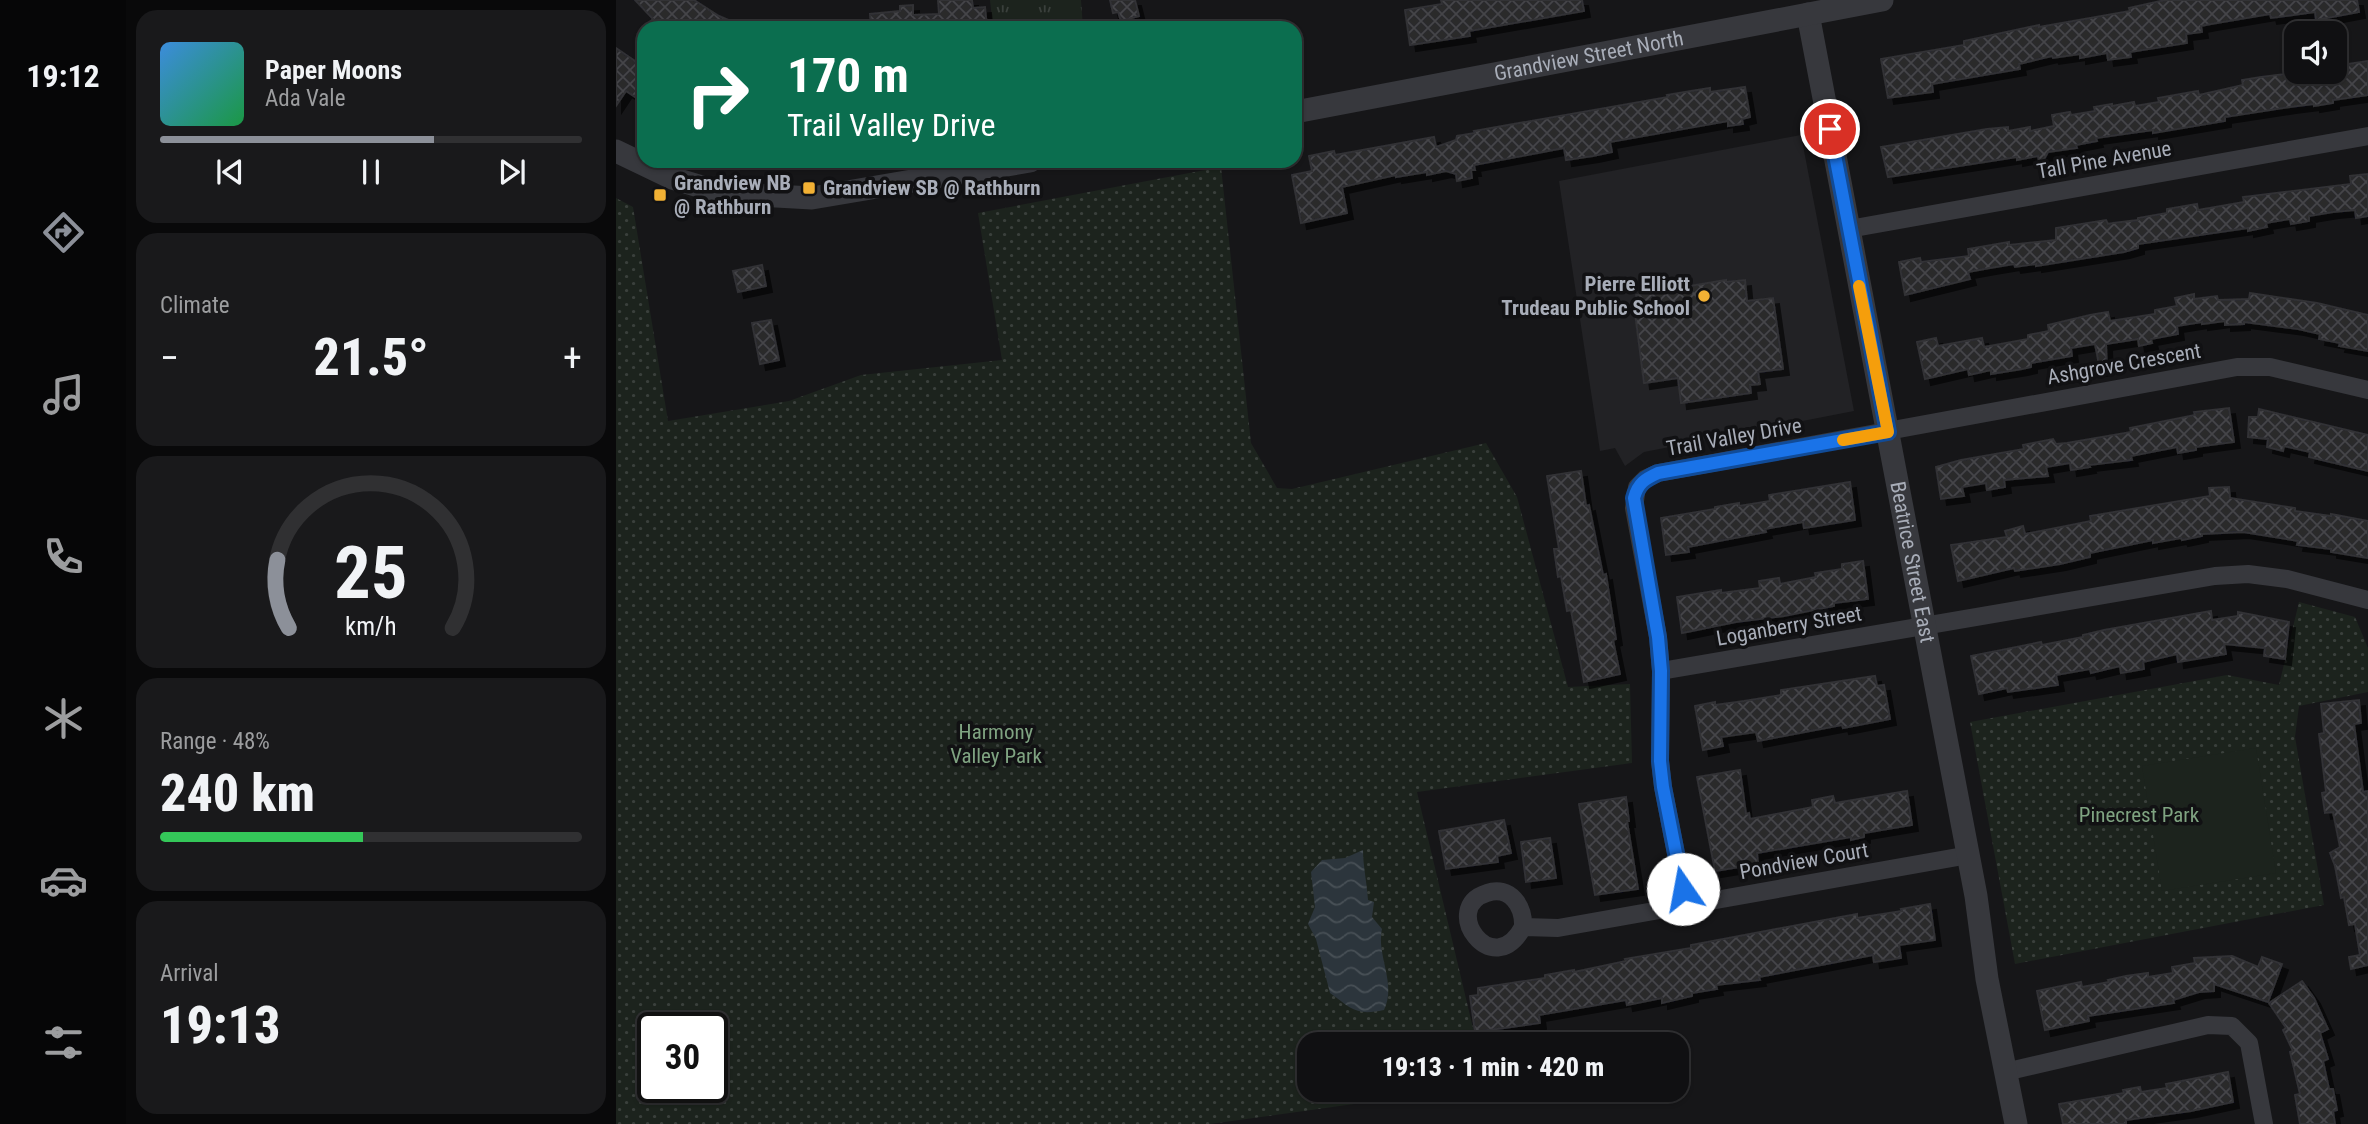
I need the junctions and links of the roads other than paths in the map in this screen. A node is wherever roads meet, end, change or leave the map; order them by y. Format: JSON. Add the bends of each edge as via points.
{"nodes":[{"id":1,"x":1882,"y":0,"type":"edge"},
{"id":2,"x":1807,"y":7,"type":"edge"},
{"id":3,"x":1302,"y":111,"type":"edge"},
{"id":4,"x":2368,"y":136,"type":"edge"},
{"id":5,"x":616,"y":152,"type":"edge"},
{"id":6,"x":637,"y":162,"type":"edge"},
{"id":7,"x":650,"y":168,"type":"edge"},
{"id":8,"x":989,"y":168,"type":"edge"},
{"id":9,"x":1849,"y":229,"type":"junction"},
{"id":10,"x":2368,"y":390,"type":"edge"},
{"id":11,"x":1888,"y":432,"type":"junction"},
{"id":12,"x":2368,"y":600,"type":"edge"},
{"id":13,"x":1925,"y":627,"type":"junction"},
{"id":14,"x":1661,"y":671,"type":"junction"},
{"id":15,"x":1969,"y":855,"type":"junction"},
{"id":16,"x":1686,"y":905,"type":"junction"},
{"id":17,"x":1523,"y":927,"type":"dead end"},
{"id":18,"x":2005,"y":1072,"type":"junction"},
{"id":19,"x":2015,"y":1124,"type":"edge"},
{"id":20,"x":2264,"y":1124,"type":"edge"}],
"edges":[{"from":1,"to":2,"type":"street","name":"Grandview Street North"},
{"from":2,"to":3,"type":"street","name":"Grandview Street North"},
{"from":2,"to":9,"type":"street","name":"Beatrice Street East"},
{"from":4,"to":9,"type":"street","name":"Tall Pine Avenue"},
{"from":5,"to":6,"type":"street"},
{"from":7,"to":8,"type":"street","via":[[722,193],[812,198]]},
{"from":9,"to":11,"type":"street","name":"Beatrice Street East"},
{"from":10,"to":11,"type":"street","name":"Ashgrove Crescent","via":[[2245,366]]},
{"from":11,"to":13,"type":"street","name":"Beatrice Street East"},
{"from":11,"to":14,"type":"street","name":"Trail Valley Drive","via":[[1658,473],[1637,487],[1634,508]]},
{"from":12,"to":13,"type":"street","via":[[2248,574],[2174,581]]},
{"from":13,"to":14,"type":"street","name":"Loganberry Street"},
{"from":13,"to":15,"type":"street","name":"Beatrice Street East"},
{"from":14,"to":16,"type":"street","name":"Trail Valley Drive","via":[[1661,774]]},
{"from":15,"to":16,"type":"street","name":"Pondview Court"},
{"from":15,"to":18,"type":"street","name":"Beatrice Street East"},
{"from":16,"to":17,"type":"street","name":"Pondview Court","via":[[1558,928]]},
{"from":18,"to":19,"type":"street","name":"Beatrice Street East"},
{"from":18,"to":20,"type":"street","via":[[2208,1025],[2232,1026],[2249,1043]]}]}
